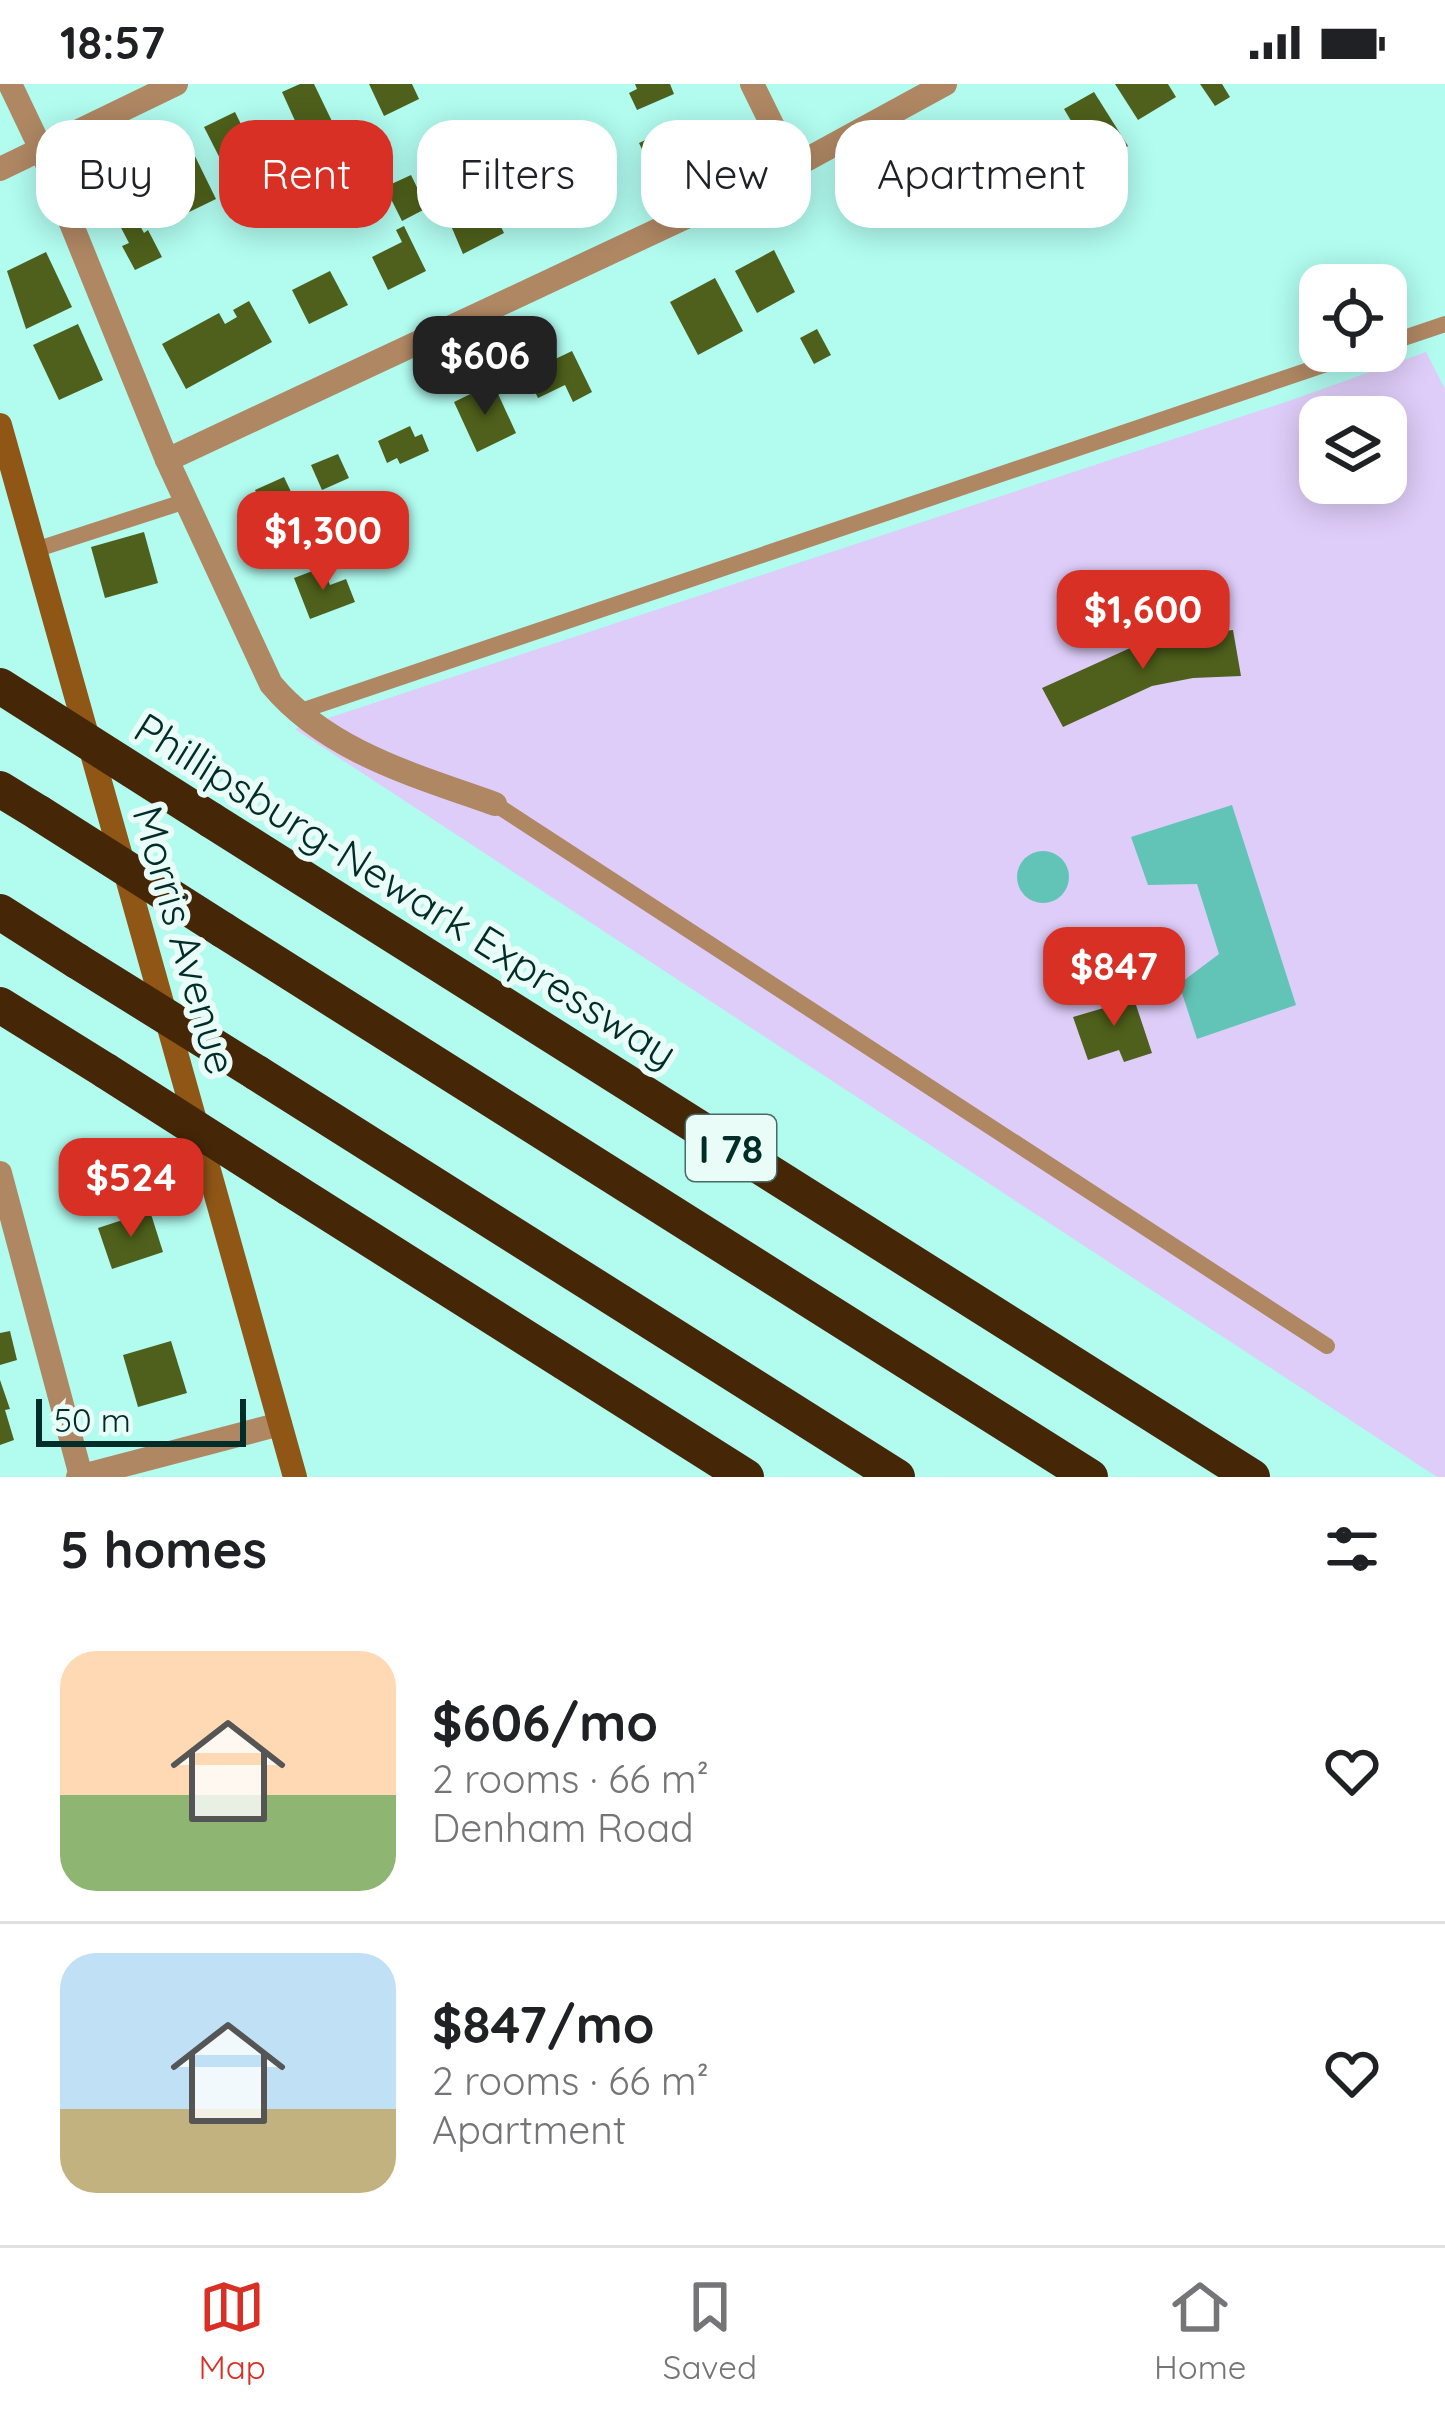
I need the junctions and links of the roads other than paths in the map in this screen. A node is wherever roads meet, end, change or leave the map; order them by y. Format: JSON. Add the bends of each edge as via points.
{"nodes":[{"id":1,"x":10,"y":84,"type":"edge"},
{"id":2,"x":176,"y":84,"type":"edge"},
{"id":3,"x":752,"y":84,"type":"edge"},
{"id":4,"x":945,"y":84,"type":"edge"},
{"id":5,"x":101,"y":120,"type":"edge"},
{"id":6,"x":770,"y":120,"type":"edge"},
{"id":7,"x":36,"y":139,"type":"edge"},
{"id":8,"x":36,"y":151,"type":"edge"},
{"id":9,"x":811,"y":157,"type":"edge"},
{"id":10,"x":0,"y":169,"type":"edge"},
{"id":11,"x":73,"y":228,"type":"edge"},
{"id":12,"x":663,"y":228,"type":"edge"},
{"id":13,"x":1445,"y":324,"type":"edge"},
{"id":14,"x":1407,"y":337,"type":"edge"},
{"id":15,"x":1303,"y":372,"type":"edge"},
{"id":16,"x":0,"y":424,"type":"edge"},
{"id":17,"x":167,"y":460,"type":"junction"},
{"id":18,"x":186,"y":501,"type":"junction"},
{"id":19,"x":35,"y":550,"type":"junction"},
{"id":20,"x":0,"y":686,"type":"edge"},
{"id":21,"x":295,"y":712,"type":"junction"},
{"id":22,"x":0,"y":789,"type":"edge"},
{"id":23,"x":495,"y":804,"type":"joint"},
{"id":24,"x":0,"y":912,"type":"edge"},
{"id":25,"x":0,"y":1005,"type":"edge"},
{"id":26,"x":0,"y":1173,"type":"edge"},
{"id":27,"x":1327,"y":1346,"type":"dead end"},
{"id":28,"x":280,"y":1424,"type":"junction"},
{"id":29,"x":80,"y":1477,"type":"edge"},
{"id":30,"x":295,"y":1477,"type":"edge"},
{"id":31,"x":746,"y":1477,"type":"edge"},
{"id":32,"x":897,"y":1477,"type":"edge"},
{"id":33,"x":1090,"y":1477,"type":"edge"},
{"id":34,"x":1252,"y":1477,"type":"edge"}],
"edges":[{"from":1,"to":7,"type":"street"},
{"from":2,"to":5,"type":"street"},
{"from":3,"to":6,"type":"street"},
{"from":4,"to":9,"type":"street"},
{"from":8,"to":10,"type":"street"},
{"from":11,"to":17,"type":"street"},
{"from":12,"to":17,"type":"street"},
{"from":13,"to":14,"type":"lane"},
{"from":15,"to":21,"type":"lane"},
{"from":16,"to":19,"type":"main road","name":"Morris Avenue"},
{"from":17,"to":18,"type":"street"},
{"from":18,"to":19,"type":"lane"},
{"from":18,"to":21,"type":"street","via":[[272,684]]},
{"from":19,"to":28,"type":"main road","name":"Morris Avenue"},
{"from":20,"to":34,"type":"highway","name":"Phillipsburg-Newark Expressway","number":"I 78","bridge":true},
{"from":21,"to":23,"type":"street","via":[[362,753]]},
{"from":22,"to":33,"type":"highway","number":"I 78","bridge":true},
{"from":23,"to":27,"type":"lane"},
{"from":24,"to":32,"type":"highway","bridge":true},
{"from":25,"to":31,"type":"highway","bridge":true},
{"from":26,"to":29,"type":"street"},
{"from":28,"to":29,"type":"street"},
{"from":28,"to":30,"type":"main road","name":"Morris Avenue"}]}
